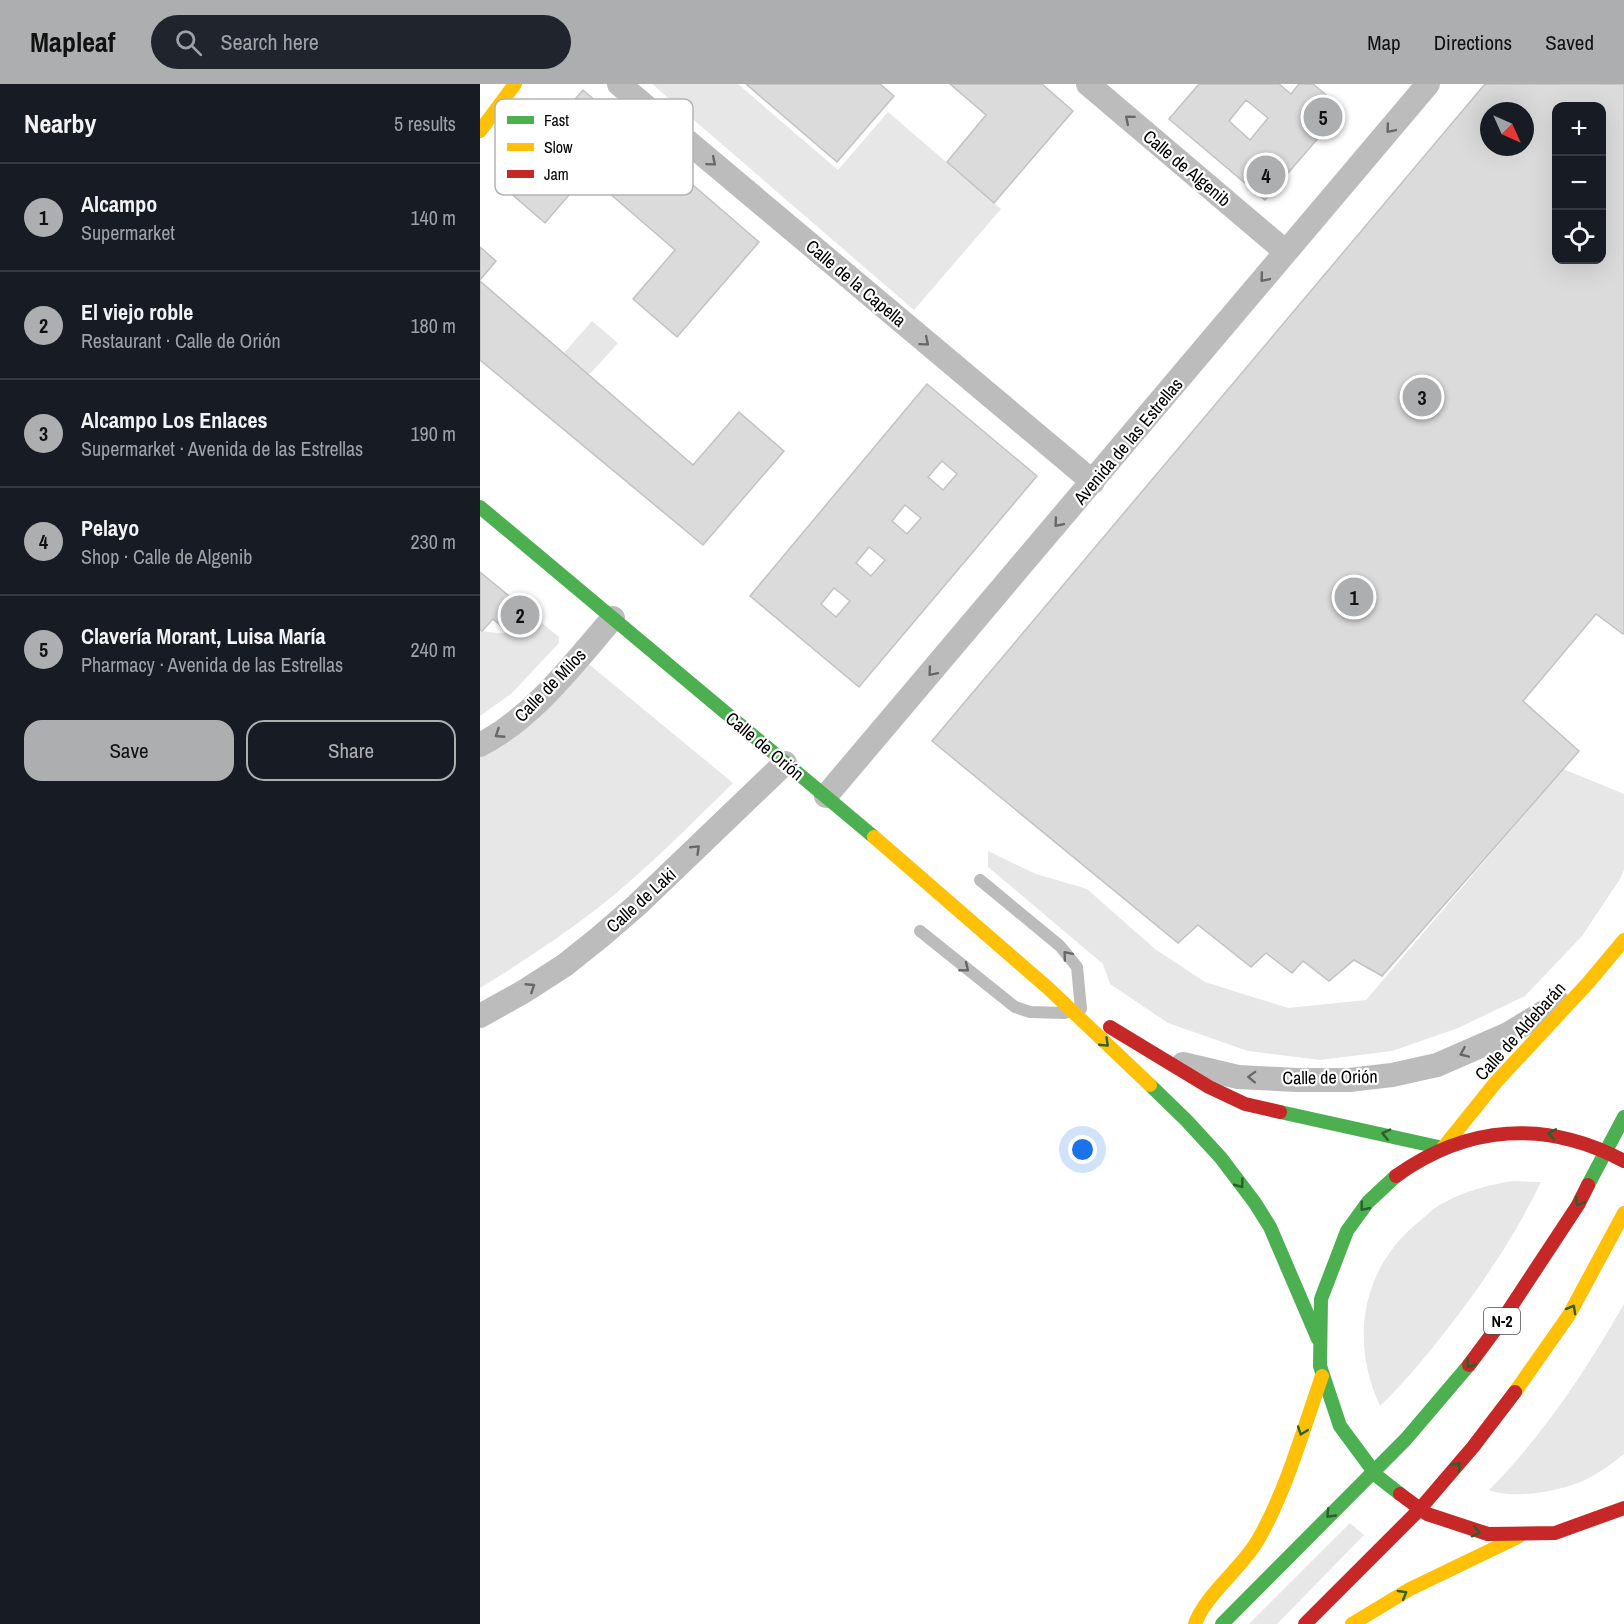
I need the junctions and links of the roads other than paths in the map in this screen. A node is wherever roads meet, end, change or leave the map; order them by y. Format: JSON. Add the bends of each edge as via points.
{"nodes":[{"id":1,"x":515,"y":84,"type":"edge"},
{"id":2,"x":619,"y":84,"type":"edge"},
{"id":3,"x":1088,"y":84,"type":"edge"},
{"id":4,"x":1428,"y":84,"type":"edge"},
{"id":5,"x":504,"y":99,"type":"edge"},
{"id":6,"x":637,"y":99,"type":"edge"},
{"id":7,"x":495,"y":111,"type":"edge"},
{"id":8,"x":480,"y":131,"type":"edge"},
{"id":9,"x":693,"y":146,"type":"edge"},
{"id":10,"x":1286,"y":252,"type":"junction"},
{"id":11,"x":1093,"y":482,"type":"junction"},
{"id":12,"x":480,"y":507,"type":"edge"},
{"id":13,"x":613,"y":618,"type":"junction"},
{"id":14,"x":480,"y":745,"type":"edge"},
{"id":15,"x":785,"y":763,"type":"junction"},
{"id":16,"x":826,"y":796,"type":"junction"},
{"id":17,"x":980,"y":880,"type":"dead end"},
{"id":18,"x":920,"y":932,"type":"dead end"},
{"id":19,"x":1624,"y":940,"type":"edge"},
{"id":20,"x":1588,"y":983,"type":"junction"},
{"id":21,"x":1078,"y":1011,"type":"junction"},
{"id":22,"x":480,"y":1016,"type":"edge"},
{"id":23,"x":1160,"y":1059,"type":"junction"},
{"id":24,"x":1624,"y":1118,"type":"edge"},
{"id":25,"x":1443,"y":1148,"type":"junction"},
{"id":26,"x":1608,"y":1151,"type":"junction"},
{"id":27,"x":1624,"y":1161,"type":"edge"},
{"id":28,"x":1624,"y":1213,"type":"edge"},
{"id":29,"x":1318,"y":1339,"type":"junction"},
{"id":30,"x":1322,"y":1376,"type":"junction"},
{"id":31,"x":1372,"y":1473,"type":"junction"},
{"id":32,"x":1624,"y":1508,"type":"edge"},
{"id":33,"x":1419,"y":1510,"type":"junction"},
{"id":34,"x":1564,"y":1533,"type":"junction"},
{"id":35,"x":1600,"y":1533,"type":"dead end"},
{"id":36,"x":1518,"y":1538,"type":"junction"},
{"id":37,"x":1194,"y":1624,"type":"edge"},
{"id":38,"x":1222,"y":1624,"type":"edge"},
{"id":39,"x":1305,"y":1624,"type":"edge"},
{"id":40,"x":1352,"y":1624,"type":"edge"}],
"edges":[{"from":1,"to":5,"type":"main road"},
{"from":2,"to":6,"type":"street","name":"Calle de la Capella","one_way":true},
{"from":10,"to":3,"type":"street","name":"Calle de Algenib","one_way":true},
{"from":4,"to":10,"type":"street","name":"Avenida de las Estrellas","one_way":true},
{"from":7,"to":8,"type":"main road"},
{"from":9,"to":11,"type":"street","name":"Calle de la Capella","one_way":true},
{"from":10,"to":11,"type":"street","name":"Avenida de las Estrellas","one_way":true},
{"from":11,"to":16,"type":"street","name":"Avenida de las Estrellas","one_way":true},
{"from":12,"to":13,"type":"main road","name":"Calle de Orión"},
{"from":13,"to":14,"type":"street","name":"Calle de Milos","one_way":true,"via":[[549,691],[499,735]]},
{"from":13,"to":15,"type":"main road","name":"Calle de Orión"},
{"from":15,"to":16,"type":"main road","name":"Calle de Orión"},
{"from":22,"to":15,"type":"street","name":"Calle de Laki","one_way":true,"via":[[565,965],[600,937]]},
{"from":16,"to":21,"type":"main road","name":"Calle de Orión"},
{"from":21,"to":17,"type":"lane","one_way":true,"via":[[1077,967],[1060,946]]},
{"from":18,"to":21,"type":"lane","one_way":true,"via":[[1015,1007],[1030,1012]]},
{"from":19,"to":20,"type":"main road","name":"Calle de Aldebarán"},
{"from":20,"to":23,"type":"street","name":"Calle de Orión","one_way":true,"via":[[1508,1034],[1437,1065],[1392,1075],[1349,1080],[1238,1077]]},
{"from":20,"to":25,"type":"main road","name":"Calle de Aldebarán","via":[[1496,1082]]},
{"from":21,"to":23,"type":"main road","name":"Calle de Orión"},
{"from":21,"to":29,"type":"main road","name":"Calle de Orión","one_way":true,"via":[[1221,1158],[1255,1203],[1278,1244]]},
{"from":25,"to":23,"type":"main road","name":"Calle de Orión","one_way":true,"via":[[1245,1104]]},
{"from":24,"to":26,"type":"main road","number":"N-2"},
{"from":26,"to":25,"type":"main road","one_way":true,"via":[[1576,1139],[1532,1132],[1476,1137]]},
{"from":25,"to":29,"type":"main road","one_way":true,"via":[[1421,1158],[1382,1187],[1351,1224],[1330,1267]]},
{"from":26,"to":27,"type":"main road"},
{"from":26,"to":31,"type":"main road","number":"N-2","one_way":true,"via":[[1572,1215],[1501,1322],[1464,1372]]},
{"from":33,"to":28,"type":"main road","one_way":true,"via":[[1526,1378],[1569,1315]]},
{"from":29,"to":30,"type":"main road"},
{"from":30,"to":31,"type":"main road","via":[[1333,1412]]},
{"from":30,"to":37,"type":"main road","one_way":true,"via":[[1263,1531],[1237,1569],[1199,1612]]},
{"from":31,"to":33,"type":"main road"},
{"from":31,"to":38,"type":"main road","number":"N-2","one_way":true},
{"from":32,"to":34,"type":"main road","via":[[1601,1521]]},
{"from":33,"to":36,"type":"main road","one_way":true,"via":[[1450,1525]]},
{"from":33,"to":39,"type":"main road"},
{"from":34,"to":35,"type":"main road"},
{"from":34,"to":36,"type":"main road"},
{"from":40,"to":36,"type":"main road","one_way":true,"via":[[1417,1586]]}]}
